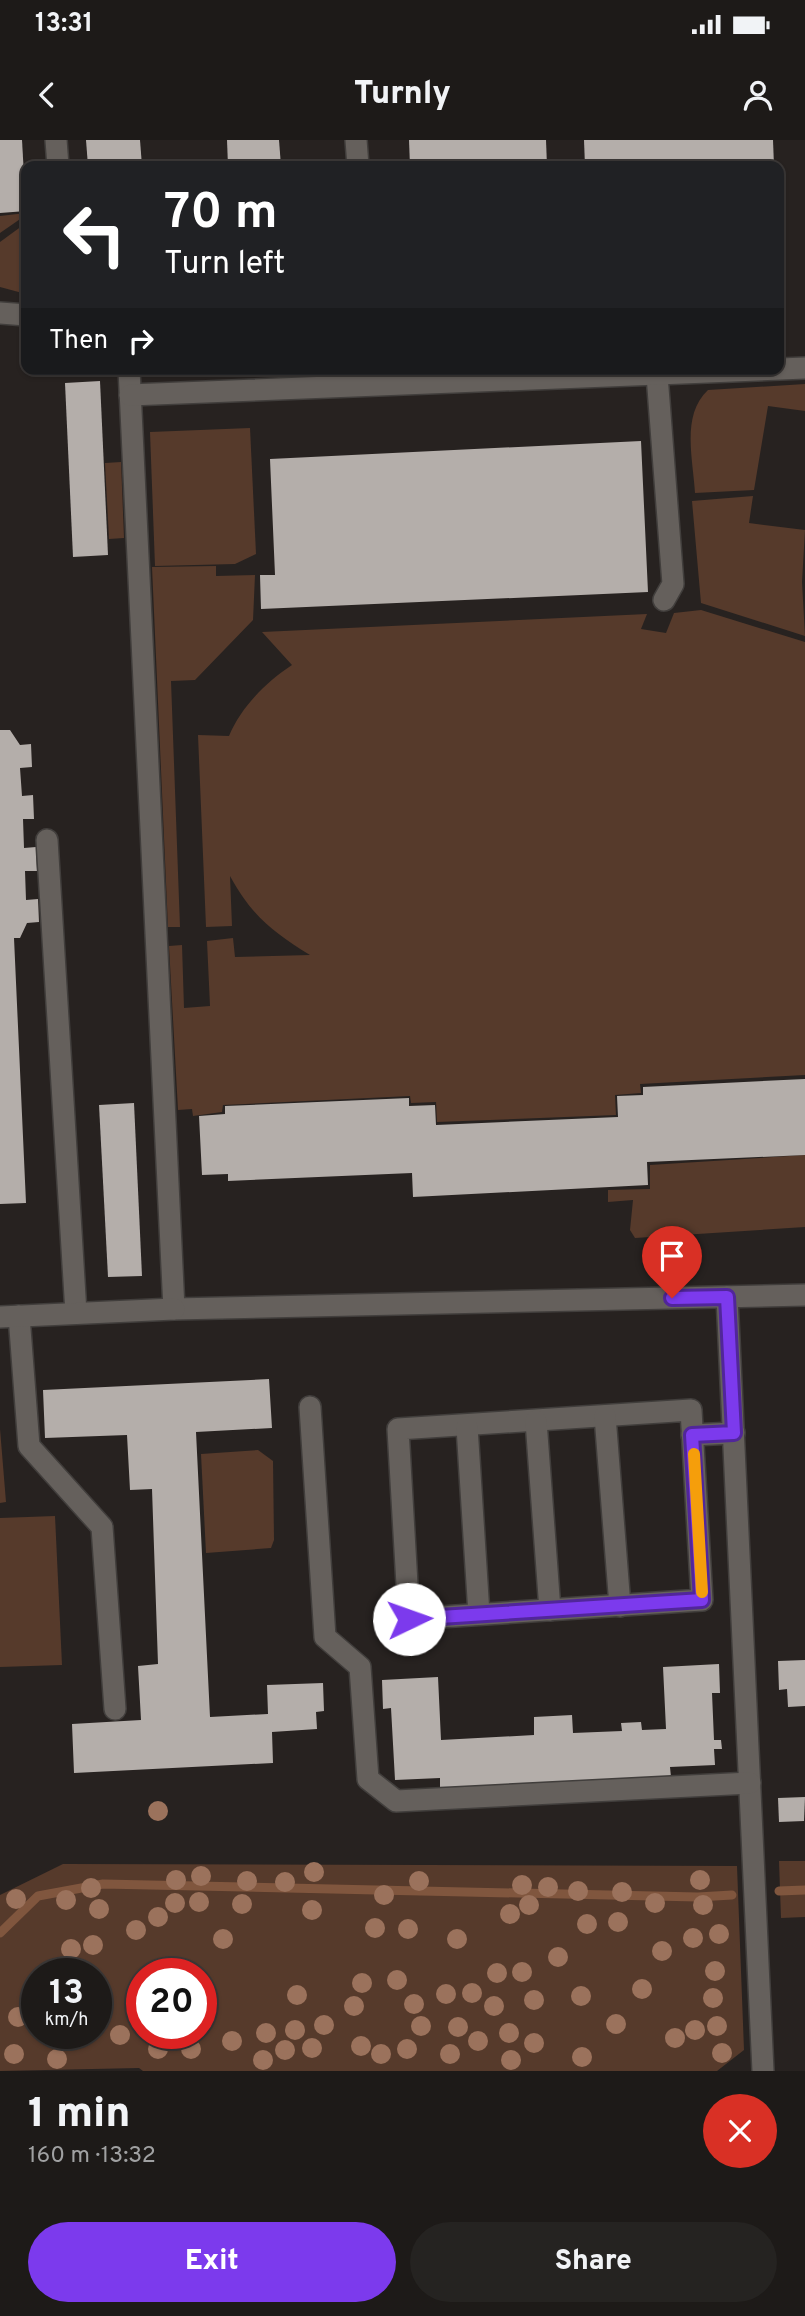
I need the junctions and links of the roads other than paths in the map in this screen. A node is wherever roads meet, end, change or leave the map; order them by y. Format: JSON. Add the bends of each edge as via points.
{"nodes":[{"id":1,"x":56,"y":140,"type":"edge"},
{"id":2,"x":356,"y":140,"type":"edge"},
{"id":3,"x":58,"y":161,"type":"edge"},
{"id":4,"x":358,"y":161,"type":"edge"},
{"id":5,"x":0,"y":313,"type":"edge"},
{"id":6,"x":21,"y":315,"type":"edge"},
{"id":7,"x":805,"y":368,"type":"edge"},
{"id":8,"x":784,"y":369,"type":"edge"},
{"id":9,"x":129,"y":375,"type":"edge"},
{"id":10,"x":657,"y":375,"type":"joint"},
{"id":11,"x":130,"y":395,"type":"junction"},
{"id":12,"x":664,"y":600,"type":"dead end"},
{"id":13,"x":47,"y":840,"type":"dead end"},
{"id":14,"x":805,"y":1295,"type":"edge"},
{"id":15,"x":727,"y":1297,"type":"junction"},
{"id":16,"x":174,"y":1309,"type":"junction"},
{"id":17,"x":76,"y":1313,"type":"junction"},
{"id":18,"x":10,"y":1316,"type":"edge"},
{"id":19,"x":310,"y":1407,"type":"dead end"},
{"id":20,"x":605,"y":1416,"type":"junction"},
{"id":21,"x":536,"y":1421,"type":"junction"},
{"id":22,"x":467,"y":1427,"type":"junction"},
{"id":23,"x":734,"y":1433,"type":"junction"},
{"id":24,"x":692,"y":1435,"type":"junction"},
{"id":25,"x":620,"y":1606,"type":"junction"},
{"id":26,"x":550,"y":1610,"type":"junction"},
{"id":27,"x":479,"y":1614,"type":"junction"},
{"id":28,"x":115,"y":1709,"type":"dead end"},
{"id":29,"x":750,"y":1783,"type":"junction"},
{"id":30,"x":763,"y":2071,"type":"edge"}],
"edges":[{"from":1,"to":3,"type":"lane"},
{"from":2,"to":4,"type":"lane"},
{"from":5,"to":6,"type":"lane"},
{"from":7,"to":8,"type":"lane"},
{"from":9,"to":11,"type":"lane"},
{"from":10,"to":11,"type":"lane"},
{"from":10,"to":12,"type":"lane","via":[[673,584]]},
{"from":11,"to":16,"type":"lane"},
{"from":13,"to":17,"type":"lane"},
{"from":14,"to":15,"type":"lane"},
{"from":15,"to":16,"type":"lane"},
{"from":15,"to":23,"type":"lane"},
{"from":16,"to":17,"type":"lane"},
{"from":17,"to":18,"type":"lane"},
{"from":18,"to":28,"type":"lane","via":[[29,1446],[102,1527]]},
{"from":19,"to":29,"type":"lane","via":[[325,1637],[360,1667],[369,1779],[396,1801]]},
{"from":20,"to":21,"type":"lane"},
{"from":20,"to":24,"type":"lane","via":[[691,1410]]},
{"from":20,"to":25,"type":"lane"},
{"from":21,"to":22,"type":"lane"},
{"from":21,"to":26,"type":"lane"},
{"from":22,"to":27,"type":"lane"},
{"from":22,"to":27,"type":"lane","via":[[398,1429],[409,1619]]},
{"from":23,"to":24,"type":"lane"},
{"from":23,"to":29,"type":"lane"},
{"from":24,"to":25,"type":"lane","via":[[702,1600]]},
{"from":25,"to":26,"type":"lane"},
{"from":26,"to":27,"type":"lane"},
{"from":29,"to":30,"type":"lane"}]}
